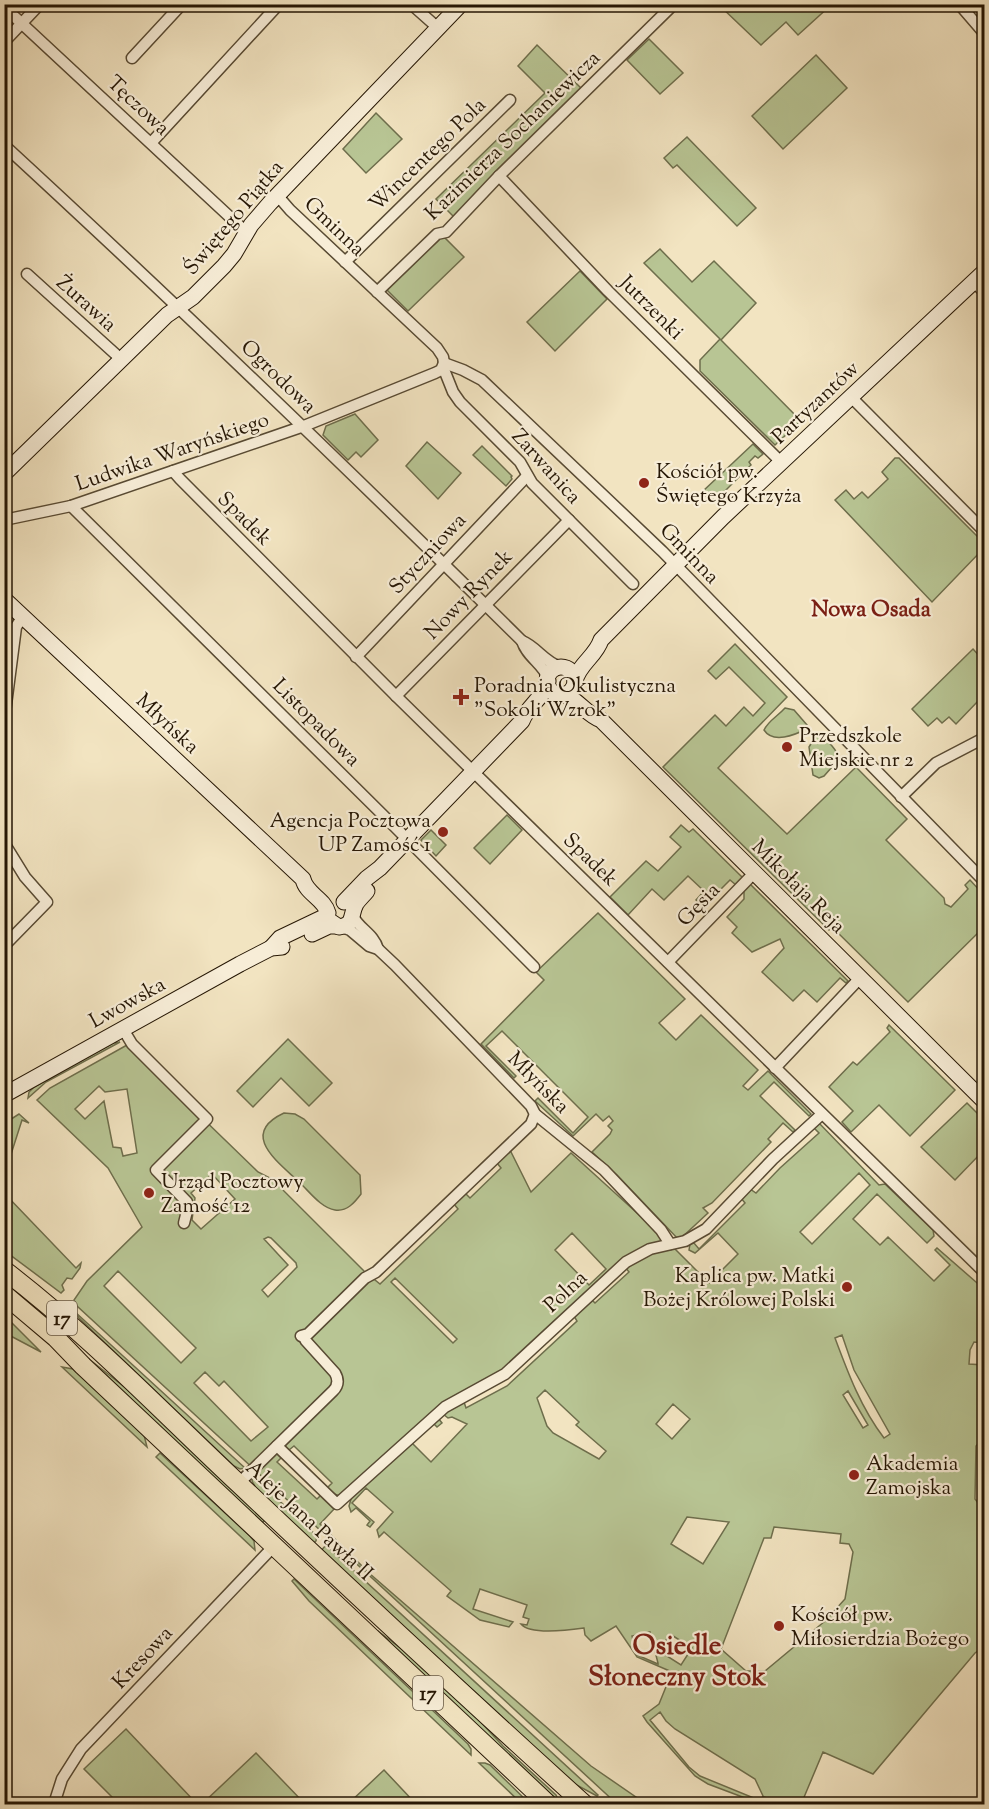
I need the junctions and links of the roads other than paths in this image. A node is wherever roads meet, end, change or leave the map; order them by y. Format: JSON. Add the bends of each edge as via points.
{"nodes":[{"id":1,"x":40,"y":4,"type":"edge"},
{"id":2,"x":182,"y":4,"type":"edge"},
{"id":3,"x":279,"y":4,"type":"edge"},
{"id":4,"x":411,"y":4,"type":"edge"},
{"id":5,"x":461,"y":4,"type":"edge"},
{"id":6,"x":674,"y":4,"type":"edge"},
{"id":7,"x":959,"y":4,"type":"edge"},
{"id":8,"x":4,"y":7,"type":"edge"},
{"id":9,"x":22,"y":23,"type":"junction"},
{"id":10,"x":438,"y":28,"type":"junction"},
{"id":11,"x":984,"y":33,"type":"edge"},
{"id":12,"x":4,"y":42,"type":"edge"},
{"id":13,"x":132,"y":58,"type":"dead end"},
{"id":14,"x":510,"y":100,"type":"dead end"},
{"id":15,"x":152,"y":143,"type":"junction"},
{"id":16,"x":4,"y":145,"type":"edge"},
{"id":17,"x":499,"y":176,"type":"junction"},
{"id":18,"x":277,"y":195,"type":"junction"},
{"id":19,"x":246,"y":231,"type":"junction"},
{"id":20,"x":345,"y":261,"type":"junction"},
{"id":21,"x":27,"y":274,"type":"dead end"},
{"id":22,"x":981,"y":282,"type":"edge"},
{"id":23,"x":377,"y":292,"type":"junction"},
{"id":24,"x":179,"y":307,"type":"junction"},
{"id":25,"x":122,"y":360,"type":"junction"},
{"id":26,"x":443,"y":365,"type":"junction"},
{"id":27,"x":851,"y":397,"type":"junction"},
{"id":28,"x":304,"y":426,"type":"junction"},
{"id":29,"x":781,"y":462,"type":"junction"},
{"id":30,"x":174,"y":471,"type":"junction"},
{"id":31,"x":4,"y":474,"type":"edge"},
{"id":32,"x":527,"y":476,"type":"junction"},
{"id":33,"x":71,"y":506,"type":"junction"},
{"id":34,"x":4,"y":520,"type":"edge"},
{"id":35,"x":569,"y":520,"type":"junction"},
{"id":36,"x":984,"y":531,"type":"edge"},
{"id":37,"x":443,"y":564,"type":"junction"},
{"id":38,"x":675,"y":565,"type":"junction"},
{"id":39,"x":633,"y":584,"type":"dead end"},
{"id":40,"x":4,"y":599,"type":"edge"},
{"id":41,"x":485,"y":605,"type":"junction"},
{"id":42,"x":23,"y":616,"type":"junction"},
{"id":43,"x":601,"y":640,"type":"junction"},
{"id":44,"x":522,"y":641,"type":"junction"},
{"id":45,"x":356,"y":657,"type":"junction"},
{"id":46,"x":562,"y":667,"type":"junction"},
{"id":47,"x":8,"y":679,"type":"edge"},
{"id":48,"x":548,"y":680,"type":"junction"},
{"id":49,"x":575,"y":682,"type":"junction"},
{"id":50,"x":560,"y":694,"type":"junction"},
{"id":51,"x":396,"y":696,"type":"junction"},
{"id":52,"x":4,"y":720,"type":"edge"},
{"id":53,"x":601,"y":720,"type":"junction"},
{"id":54,"x":522,"y":721,"type":"junction"},
{"id":55,"x":984,"y":738,"type":"edge"},
{"id":56,"x":473,"y":771,"type":"junction"},
{"id":57,"x":902,"y":797,"type":"junction"},
{"id":58,"x":408,"y":839,"type":"junction"},
{"id":59,"x":4,"y":843,"type":"edge"},
{"id":60,"x":755,"y":872,"type":"junction"},
{"id":61,"x":984,"y":881,"type":"edge"},
{"id":62,"x":304,"y":883,"type":"junction"},
{"id":63,"x":342,"y":914,"type":"junction"},
{"id":64,"x":295,"y":931,"type":"junction"},
{"id":65,"x":4,"y":946,"type":"edge"},
{"id":66,"x":272,"y":948,"type":"junction"},
{"id":67,"x":668,"y":962,"type":"junction"},
{"id":68,"x":534,"y":967,"type":"dead end"},
{"id":69,"x":861,"y":977,"type":"junction"},
{"id":70,"x":123,"y":1029,"type":"junction"},
{"id":71,"x":775,"y":1068,"type":"junction"},
{"id":72,"x":968,"y":1082,"type":"junction"},
{"id":73,"x":984,"y":1091,"type":"edge"},
{"id":74,"x":4,"y":1095,"type":"edge"},
{"id":75,"x":984,"y":1101,"type":"edge"},
{"id":76,"x":536,"y":1114,"type":"junction"},
{"id":77,"x":822,"y":1114,"type":"junction"},
{"id":78,"x":183,"y":1223,"type":"dead end"},
{"id":79,"x":670,"y":1244,"type":"junction"},
{"id":80,"x":4,"y":1270,"type":"edge"},
{"id":81,"x":984,"y":1272,"type":"edge"},
{"id":82,"x":4,"y":1294,"type":"edge"},
{"id":83,"x":278,"y":1446,"type":"junction"},
{"id":84,"x":238,"y":1484,"type":"junction"},
{"id":85,"x":289,"y":1531,"type":"junction"},
{"id":86,"x":274,"y":1546,"type":"junction"},
{"id":87,"x":54,"y":1804,"type":"edge"},
{"id":88,"x":548,"y":1804,"type":"edge"},
{"id":89,"x":581,"y":1804,"type":"edge"}],
"edges":[{"from":1,"to":9,"type":"street"},
{"from":2,"to":13,"type":"street"},
{"from":3,"to":15,"type":"street"},
{"from":4,"to":10,"type":"street"},
{"from":5,"to":10,"type":"street","name":"Świętego Piątka"},
{"from":6,"to":17,"type":"street","name":"Kazimierza Sochaniewicza"},
{"from":7,"to":11,"type":"street"},
{"from":8,"to":9,"type":"street","name":"Tęczowa"},
{"from":9,"to":12,"type":"street"},
{"from":9,"to":15,"type":"street","name":"Tęczowa"},
{"from":10,"to":18,"type":"street","name":"Świętego Piątka"},
{"from":14,"to":20,"type":"street","name":"Wincentego Pola"},
{"from":15,"to":19,"type":"street","name":"Tęczowa"},
{"from":16,"to":24,"type":"street","name":"Ogrodowa"},
{"from":17,"to":23,"type":"street","name":"Kazimierza Sochaniewicza","via":[[446,232],[437,234]]},
{"from":17,"to":29,"type":"street","name":"Jutrzenki"},
{"from":18,"to":19,"type":"street","name":"Świętego Piątka"},
{"from":18,"to":20,"type":"street","name":"Gminna"},
{"from":19,"to":24,"type":"street","name":"Świętego Piątka","via":[[232,257]]},
{"from":20,"to":23,"type":"street","name":"Gminna"},
{"from":21,"to":25,"type":"street","name":"Żurawia"},
{"from":22,"to":27,"type":"street","name":"Partyzantów"},
{"from":23,"to":26,"type":"street","name":"Gminna","via":[[437,348]]},
{"from":24,"to":25,"type":"street","name":"Świętego Piątka"},
{"from":24,"to":28,"type":"street","name":"Ogrodowa"},
{"from":25,"to":31,"type":"street","name":"Świętego Piątka"},
{"from":26,"to":28,"type":"street","name":"Ludwika Waryńskiego","via":[[427,377]]},
{"from":26,"to":32,"type":"street","name":"Zarwanica","via":[[455,395],[520,462]]},
{"from":26,"to":38,"type":"street","name":"Gminna","via":[[458,367],[482,381]]},
{"from":27,"to":29,"type":"street","name":"Partyzantów"},
{"from":27,"to":36,"type":"street"},
{"from":28,"to":30,"type":"street","name":"Ludwika Waryńskiego"},
{"from":28,"to":37,"type":"street","name":"Ogrodowa"},
{"from":29,"to":38,"type":"street","name":"Partyzantów"},
{"from":30,"to":33,"type":"street","name":"Ludwika Waryńskiego"},
{"from":30,"to":45,"type":"street","name":"Spadek"},
{"from":32,"to":35,"type":"street","name":"Zarwanica"},
{"from":32,"to":37,"type":"street","name":"Styczniowa"},
{"from":33,"to":34,"type":"street","name":"Ludwika Waryńskiego"},
{"from":33,"to":58,"type":"street","name":"Listopadowa"},
{"from":35,"to":39,"type":"street","name":"Zarwanica"},
{"from":35,"to":41,"type":"street","name":"Nowy Rynek"},
{"from":37,"to":41,"type":"street","name":"Ogrodowa"},
{"from":37,"to":45,"type":"street","name":"Styczniowa"},
{"from":38,"to":43,"type":"street","name":"Partyzantów"},
{"from":38,"to":57,"type":"street","name":"Gminna"},
{"from":40,"to":42,"type":"street","name":"Młyńska"},
{"from":41,"to":44,"type":"street","name":"Ogrodowa"},
{"from":41,"to":51,"type":"street","name":"Nowy Rynek"},
{"from":42,"to":47,"type":"street","via":[[16,627]]},
{"from":42,"to":62,"type":"street","name":"Młyńska"},
{"from":43,"to":46,"type":"street","name":"Partyzantów"},
{"from":43,"to":49,"type":"street","name":"Partyzantów"},
{"from":44,"to":46,"type":"street","name":"Ogrodowa"},
{"from":44,"to":48,"type":"street","name":"Ogrodowa"},
{"from":45,"to":51,"type":"street","name":"Spadek"},
{"from":46,"to":48,"type":"street","via":[[552,670]]},
{"from":46,"to":49,"type":"street","via":[[573,673]]},
{"from":47,"to":52,"type":"street"},
{"from":48,"to":50,"type":"street","via":[[551,690]]},
{"from":48,"to":54,"type":"street","name":"Lwowska","via":[[544,692]]},
{"from":49,"to":50,"type":"street","via":[[572,690]]},
{"from":49,"to":53,"type":"street","name":"Mikołaja Reja"},
{"from":50,"to":53,"type":"street","name":"Mikołaja Reja","via":[[572,698]]},
{"from":50,"to":54,"type":"street","name":"Lwowska"},
{"from":51,"to":56,"type":"street","name":"Spadek"},
{"from":53,"to":60,"type":"street","name":"Mikołaja Reja"},
{"from":54,"to":56,"type":"street","name":"Lwowska"},
{"from":55,"to":57,"type":"street","via":[[936,763]]},
{"from":56,"to":58,"type":"street","name":"Lwowska"},
{"from":56,"to":67,"type":"street","name":"Spadek"},
{"from":57,"to":61,"type":"street","name":"Gminna"},
{"from":58,"to":63,"type":"street","name":"Lwowska","via":[[380,868],[375,882]]},
{"from":58,"to":68,"type":"street","name":"Listopadowa"},
{"from":59,"to":65,"type":"street","via":[[25,877],[47,902]]},
{"from":60,"to":67,"type":"street","name":"Gęsia"},
{"from":60,"to":69,"type":"street","name":"Mikołaja Reja"},
{"from":62,"to":63,"type":"street","name":"Młyńska","via":[[312,881]]},
{"from":62,"to":64,"type":"street","via":[[309,912]]},
{"from":63,"to":64,"type":"street","name":"Lwowska","via":[[324,917]]},
{"from":63,"to":66,"type":"street","name":"Lwowska","via":[[329,926]]},
{"from":63,"to":76,"type":"street","name":"Młyńska","via":[[354,932],[378,949]]},
{"from":64,"to":66,"type":"street","name":"Lwowska","via":[[280,938]]},
{"from":66,"to":70,"type":"street","name":"Lwowska"},
{"from":67,"to":71,"type":"street","name":"Spadek"},
{"from":69,"to":71,"type":"street"},
{"from":69,"to":72,"type":"street","name":"Mikołaja Reja"},
{"from":70,"to":74,"type":"street","name":"Lwowska"},
{"from":70,"to":78,"type":"street","via":[[132,1044],[207,1119],[156,1170],[186,1202]]},
{"from":71,"to":77,"type":"street","name":"Spadek"},
{"from":72,"to":73,"type":"street","name":"Mikołaja Reja"},
{"from":72,"to":75,"type":"street","name":"Mikołaja Reja"},
{"from":76,"to":79,"type":"street","name":"Młyńska","via":[[604,1170]]},
{"from":76,"to":83,"type":"street","via":[[376,1272],[303,1336],[335,1373],[337,1385]]},
{"from":77,"to":79,"type":"street","name":"Polna","via":[[705,1229],[685,1241]]},
{"from":77,"to":81,"type":"street","name":"Spadek"},
{"from":79,"to":83,"type":"street","name":"Polna","via":[[626,1262],[505,1374],[445,1407],[337,1504]]},
{"from":80,"to":84,"type":"highway","name":"Aleje Jana Pawła II","number":"17","via":[[82,1336]]},
{"from":82,"to":86,"type":"highway","name":"Aleje Jana Pawła II","number":"17","via":[[56,1338]]},
{"from":83,"to":84,"type":"street"},
{"from":84,"to":85,"type":"highway","name":"Aleje Jana Pawła II","number":"17"},
{"from":85,"to":86,"type":"highway"},
{"from":85,"to":89,"type":"highway","name":"Aleje Jana Pawła II","number":"17"},
{"from":86,"to":87,"type":"street","name":"Kresowa","via":[[81,1749],[62,1779]]},
{"from":86,"to":88,"type":"highway","name":"Aleje Jana Pawła II","number":"17"}]}
